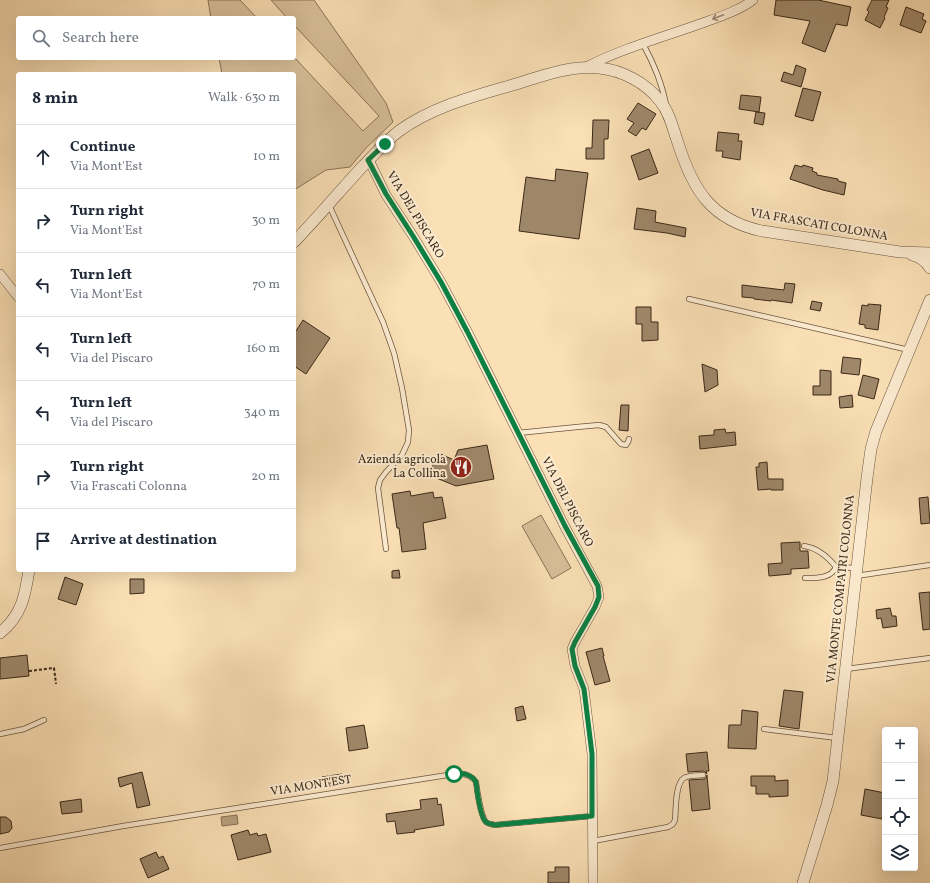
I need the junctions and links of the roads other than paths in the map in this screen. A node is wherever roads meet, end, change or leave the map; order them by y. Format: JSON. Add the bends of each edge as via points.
{"nodes":[{"id":1,"x":753,"y":0,"type":"edge"},
{"id":2,"x":643,"y":44,"type":"junction"},
{"id":3,"x":585,"y":68,"type":"junction"},
{"id":4,"x":669,"y":116,"type":"junction"},
{"id":5,"x":368,"y":160,"type":"junction"},
{"id":6,"x":329,"y":205,"type":"junction"},
{"id":7,"x":296,"y":240,"type":"edge"},
{"id":8,"x":900,"y":252,"type":"junction"},
{"id":9,"x":930,"y":253,"type":"edge"},
{"id":10,"x":930,"y":268,"type":"edge"},
{"id":11,"x":0,"y":274,"type":"edge"},
{"id":12,"x":930,"y":293,"type":"edge"},
{"id":13,"x":16,"y":294,"type":"edge"},
{"id":14,"x":689,"y":299,"type":"dead end"},
{"id":15,"x":929,"y":302,"type":"edge"},
{"id":16,"x":909,"y":350,"type":"junction"},
{"id":17,"x":518,"y":433,"type":"junction"},
{"id":18,"x":629,"y":439,"type":"dead end"},
{"id":19,"x":804,"y":546,"type":"dead end"},
{"id":20,"x":386,"y":549,"type":"dead end"},
{"id":21,"x":930,"y":565,"type":"edge"},
{"id":22,"x":836,"y":567,"type":"junction"},
{"id":23,"x":29,"y":572,"type":"edge"},
{"id":24,"x":856,"y":572,"type":"junction"},
{"id":25,"x":804,"y":578,"type":"dead end"},
{"id":26,"x":0,"y":633,"type":"edge"},
{"id":27,"x":930,"y":658,"type":"edge"},
{"id":28,"x":846,"y":669,"type":"junction"},
{"id":29,"x":44,"y":720,"type":"dead end"},
{"id":30,"x":764,"y":729,"type":"dead end"},
{"id":31,"x":0,"y":734,"type":"edge"},
{"id":32,"x":838,"y":738,"type":"junction"},
{"id":33,"x":702,"y":775,"type":"dead end"},
{"id":34,"x":592,"y":816,"type":"junction"},
{"id":35,"x":593,"y":841,"type":"junction"},
{"id":36,"x":0,"y":848,"type":"edge"},
{"id":37,"x":593,"y":883,"type":"edge"},
{"id":38,"x":803,"y":883,"type":"edge"}],
"edges":[{"from":1,"to":2,"type":"street","one_way":true,"via":[[732,12]]},
{"from":2,"to":3,"type":"street","via":[[613,54]]},
{"from":2,"to":4,"type":"lane","via":[[660,79]]},
{"from":3,"to":4,"type":"street","name":"VIA FRASCATI COLONNA","via":[[609,70],[631,78],[660,100]]},
{"from":3,"to":5,"type":"street","name":"VIA FRASCATI COLONNA","via":[[546,75],[444,106],[399,131]]},
{"from":4,"to":8,"type":"street","name":"VIA FRASCATI COLONNA","via":[[694,183],[712,206],[731,220],[762,231]]},
{"from":5,"to":6,"type":"street","name":"VIA FRASCATI COLONNA"},
{"from":5,"to":17,"type":"street","name":"VIA DEL PISCARO","via":[[386,194],[441,282]]},
{"from":6,"to":7,"type":"street","name":"VIA FRASCATI COLONNA"},
{"from":6,"to":20,"type":"lane","via":[[383,322],[394,353],[409,430],[408,442],[402,456],[383,476],[378,488]]},
{"from":8,"to":9,"type":"street","name":"VIA FRASCATI COLONNA"},
{"from":8,"to":10,"type":"street","via":[[920,258]]},
{"from":11,"to":13,"type":"street"},
{"from":12,"to":15,"type":"street","name":"VIA MONTE COMPATRI COLONNA"},
{"from":14,"to":16,"type":"lane"},
{"from":15,"to":16,"type":"street","name":"VIA MONTE COMPATRI COLONNA"},
{"from":16,"to":24,"type":"street","name":"VIA MONTE COMPATRI COLONNA","via":[[878,425],[871,449]]},
{"from":17,"to":18,"type":"lane","via":[[599,425],[606,427],[621,444],[626,445]]},
{"from":17,"to":34,"type":"street","name":"VIA DEL PISCARO","via":[[598,586],[599,597],[595,607],[572,649],[575,666],[584,689],[592,754]]},
{"from":19,"to":22,"type":"lane","via":[[820,552]]},
{"from":21,"to":24,"type":"lane"},
{"from":22,"to":24,"type":"lane"},
{"from":22,"to":25,"type":"lane","via":[[827,575]]},
{"from":23,"to":26,"type":"street","via":[[26,593],[20,609]]},
{"from":24,"to":28,"type":"street","name":"VIA MONTE COMPATRI COLONNA"},
{"from":27,"to":28,"type":"lane"},
{"from":28,"to":32,"type":"street","name":"VIA MONTE COMPATRI COLONNA"},
{"from":29,"to":31,"type":"lane","via":[[24,729]]},
{"from":30,"to":32,"type":"lane"},
{"from":32,"to":38,"type":"street","name":"VIA MONTE COMPATRI COLONNA","via":[[830,794]]},
{"from":33,"to":35,"type":"lane","via":[[683,778],[680,782],[673,824]]},
{"from":34,"to":35,"type":"street","name":"VIA DEL PISCARO"},
{"from":34,"to":36,"type":"lane","name":"VIA MONT'EST","via":[[495,825],[487,823],[483,818],[474,779],[465,774],[454,774]]},
{"from":35,"to":37,"type":"street","name":"VIA DEL PISCARO"}]}
